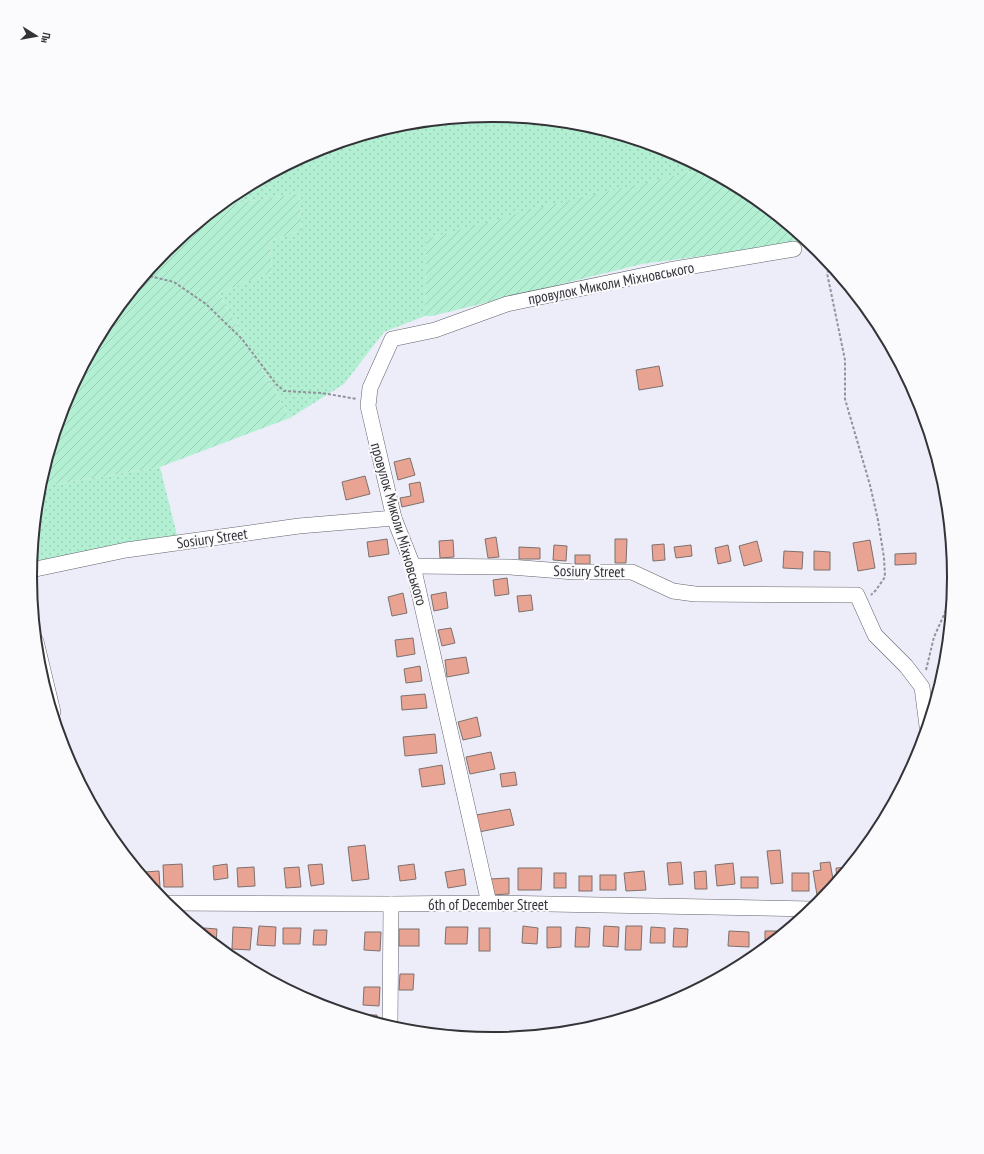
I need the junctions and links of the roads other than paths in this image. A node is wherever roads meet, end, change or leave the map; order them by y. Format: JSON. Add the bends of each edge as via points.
{"nodes":[{"id":1,"x":794,"y":249,"type":"dead end"},
{"id":2,"x":394,"y":518,"type":"junction"},
{"id":3,"x":414,"y":566,"type":"junction"},
{"id":4,"x":37,"y":569,"type":"edge"},
{"id":5,"x":925,"y":714,"type":"edge"},
{"id":6,"x":174,"y":903,"type":"edge"},
{"id":7,"x":489,"y":903,"type":"junction"},
{"id":8,"x":391,"y":904,"type":"junction"},
{"id":9,"x":803,"y":909,"type":"edge"},
{"id":10,"x":390,"y":1020,"type":"edge"}],
"edges":[{"from":1,"to":2,"type":"street","name":"провулок Миколи Міхновського","via":[[669,270],[507,304],[435,330],[392,339],[370,388],[368,406]]},
{"from":2,"to":3,"type":"street","name":"провулок Миколи Міхновського"},
{"from":2,"to":4,"type":"street","name":"Sosiury Street","via":[[300,526],[126,550]]},
{"from":3,"to":5,"type":"street","name":"Sosiury Street","via":[[632,572],[673,591],[695,594],[859,600],[874,634],[906,666],[922,687]]},
{"from":3,"to":7,"type":"street","name":"провулок Миколи Міхновського"},
{"from":6,"to":8,"type":"street","name":"6th of December Street"},
{"from":7,"to":8,"type":"street","name":"6th of December Street"},
{"from":7,"to":9,"type":"street","name":"6th of December Street"},
{"from":8,"to":10,"type":"street"}]}
